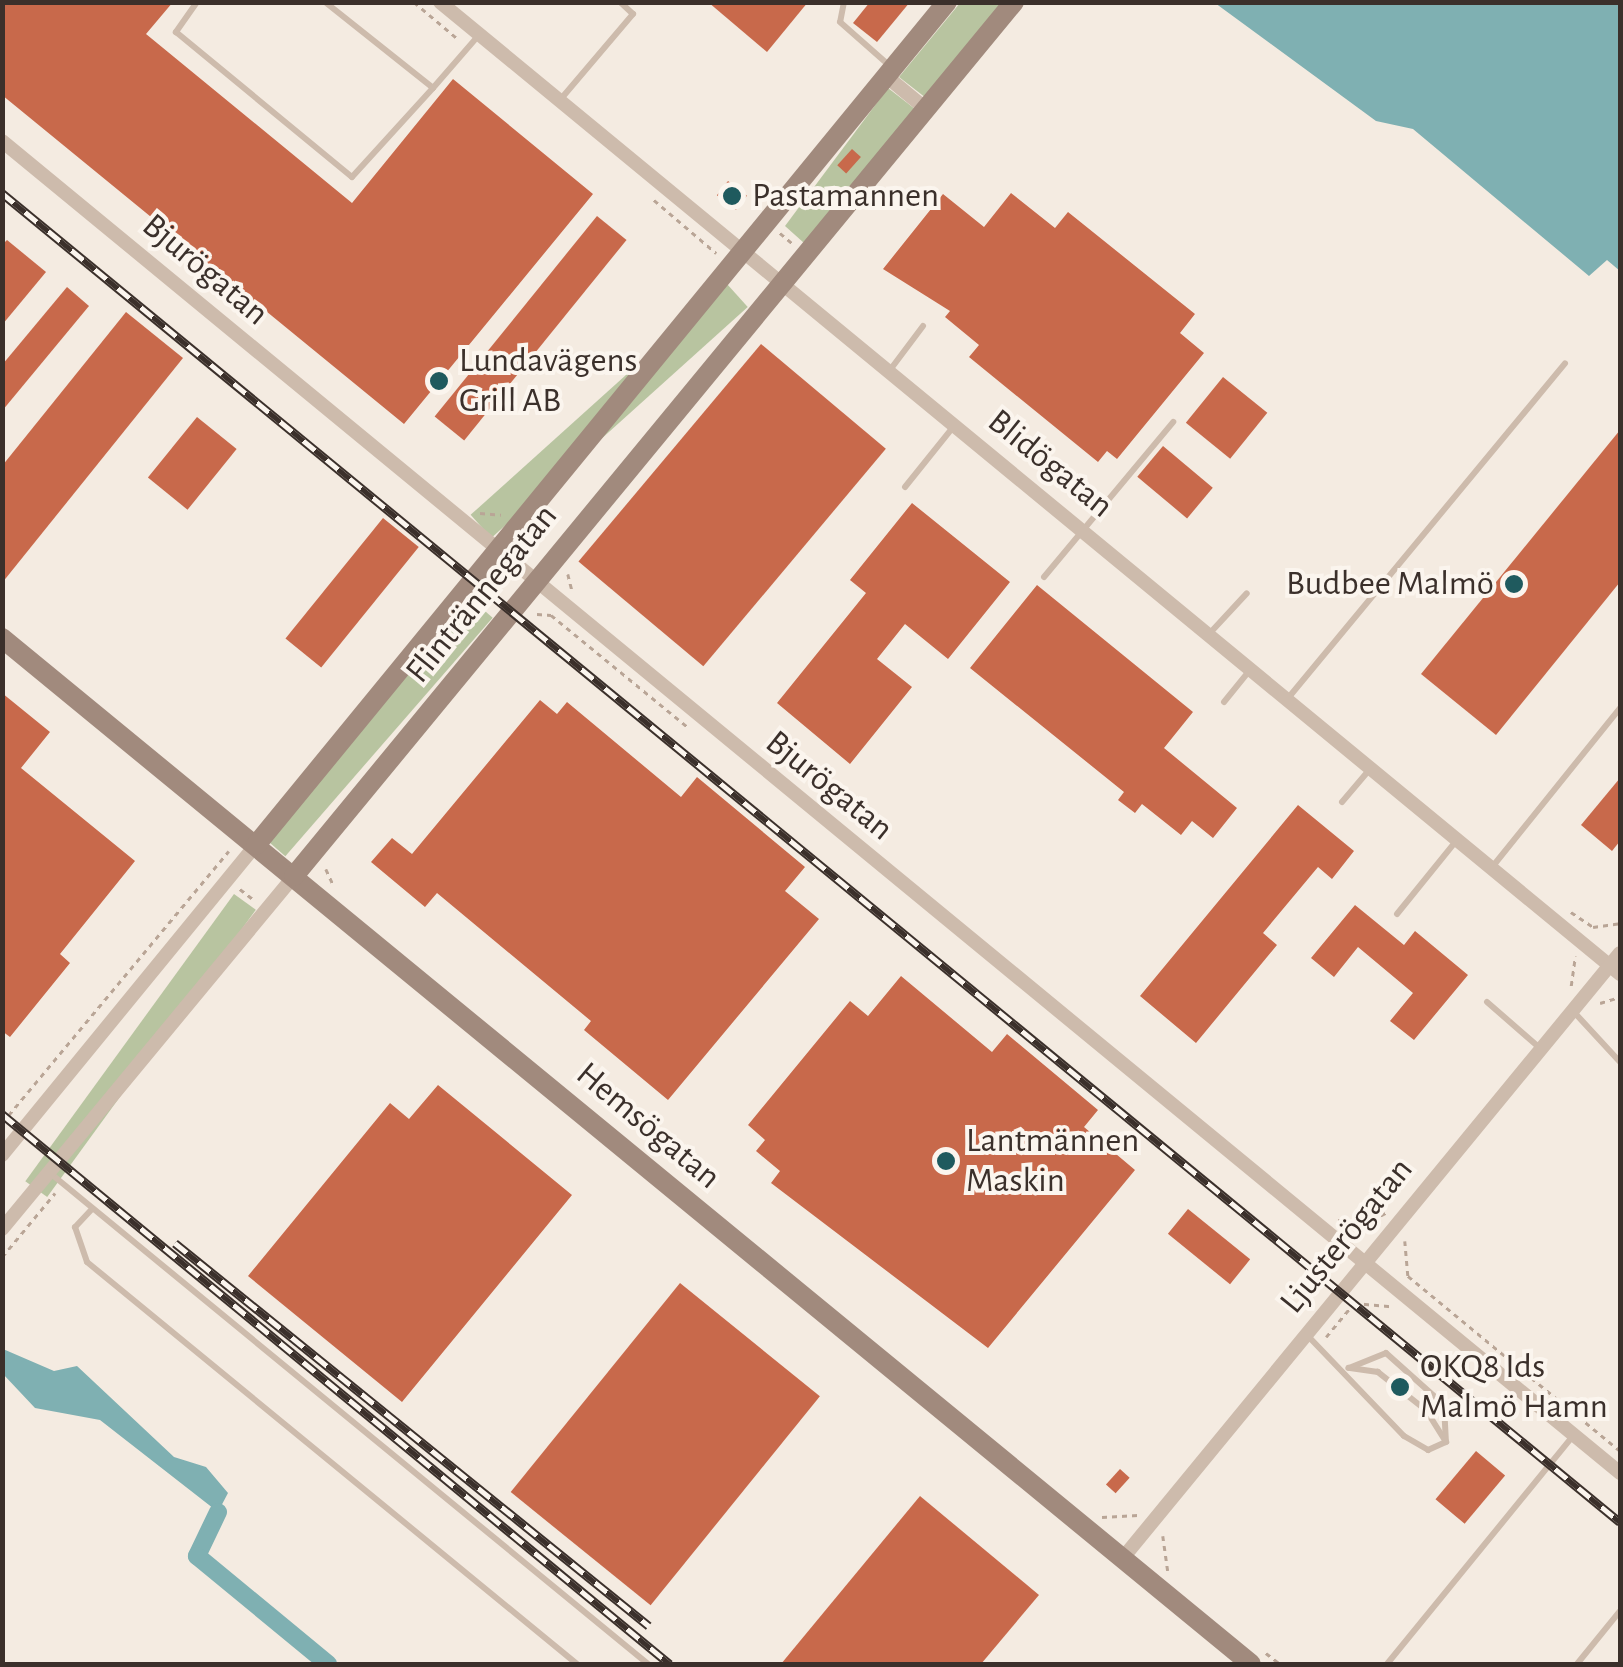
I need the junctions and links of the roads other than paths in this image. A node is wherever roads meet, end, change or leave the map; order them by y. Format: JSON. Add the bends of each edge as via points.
{"nodes":[{"id":1,"x":197,"y":2,"type":"edge"},
{"id":2,"x":325,"y":2,"type":"edge"},
{"id":3,"x":440,"y":2,"type":"edge"},
{"id":4,"x":620,"y":2,"type":"edge"},
{"id":5,"x":844,"y":2,"type":"edge"},
{"id":6,"x":947,"y":2,"type":"edge"},
{"id":7,"x":1014,"y":2,"type":"edge"},
{"id":8,"x":479,"y":34,"type":"junction"},
{"id":9,"x":890,"y":72,"type":"junction"},
{"id":10,"x":433,"y":88,"type":"junction"},
{"id":11,"x":560,"y":101,"type":"junction"},
{"id":12,"x":926,"y":109,"type":"junction"},
{"id":13,"x":2,"y":142,"type":"edge"},
{"id":14,"x":745,"y":250,"type":"junction"},
{"id":15,"x":783,"y":282,"type":"junction"},
{"id":16,"x":923,"y":326,"type":"dead end"},
{"id":17,"x":1564,"y":364,"type":"dead end"},
{"id":18,"x":890,"y":372,"type":"junction"},
{"id":19,"x":1173,"y":422,"type":"dead end"},
{"id":20,"x":954,"y":425,"type":"junction"},
{"id":21,"x":905,"y":487,"type":"dead end"},
{"id":22,"x":1082,"y":530,"type":"junction"},
{"id":23,"x":496,"y":550,"type":"junction"},
{"id":24,"x":1044,"y":577,"type":"dead end"},
{"id":25,"x":534,"y":582,"type":"junction"},
{"id":26,"x":1247,"y":593,"type":"dead end"},
{"id":27,"x":1209,"y":634,"type":"junction"},
{"id":28,"x":2,"y":638,"type":"edge"},
{"id":29,"x":1251,"y":669,"type":"junction"},
{"id":30,"x":1288,"y":698,"type":"junction"},
{"id":31,"x":1224,"y":702,"type":"dead end"},
{"id":32,"x":1620,"y":708,"type":"edge"},
{"id":33,"x":1371,"y":768,"type":"junction"},
{"id":34,"x":1342,"y":802,"type":"dead end"},
{"id":35,"x":250,"y":839,"type":"junction"},
{"id":36,"x":1457,"y":839,"type":"junction"},
{"id":37,"x":1492,"y":867,"type":"junction"},
{"id":38,"x":294,"y":876,"type":"junction"},
{"id":39,"x":1397,"y":914,"type":"dead end"},
{"id":40,"x":1620,"y":952,"type":"edge"},
{"id":41,"x":1615,"y":970,"type":"edge"},
{"id":42,"x":1486,"y":1002,"type":"dead end"},
{"id":43,"x":1573,"y":1010,"type":"junction"},
{"id":44,"x":1540,"y":1049,"type":"junction"},
{"id":45,"x":1620,"y":1062,"type":"edge"},
{"id":46,"x":2,"y":1155,"type":"edge"},
{"id":47,"x":49,"y":1173,"type":"junction"},
{"id":48,"x":92,"y":1208,"type":"junction"},
{"id":49,"x":2,"y":1229,"type":"edge"},
{"id":50,"x":1366,"y":1262,"type":"junction"},
{"id":51,"x":1306,"y":1334,"type":"junction"},
{"id":52,"x":1348,"y":1368,"type":"junction"},
{"id":53,"x":1574,"y":1434,"type":"junction"},
{"id":54,"x":1446,"y":1442,"type":"junction"},
{"id":55,"x":1620,"y":1474,"type":"edge"},
{"id":56,"x":1122,"y":1558,"type":"junction"},
{"id":57,"x":1620,"y":1610,"type":"edge"},
{"id":58,"x":1258,"y":1658,"type":"edge"},
{"id":59,"x":577,"y":1664,"type":"edge"},
{"id":60,"x":648,"y":1664,"type":"edge"},
{"id":61,"x":1387,"y":1664,"type":"edge"},
{"id":62,"x":1577,"y":1664,"type":"edge"}],
"edges":[{"from":1,"to":10,"type":"lane","via":[[176,32],[352,177]]},
{"from":2,"to":10,"type":"lane"},
{"from":3,"to":8,"type":"street","name":"Blidögatan"},
{"from":4,"to":11,"type":"lane","via":[[634,14]]},
{"from":5,"to":9,"type":"lane","via":[[840,22]]},
{"from":6,"to":9,"type":"street","name":"Flintrännegatan"},
{"from":7,"to":12,"type":"street","name":"Flintrännegatan"},
{"from":8,"to":10,"type":"lane"},
{"from":8,"to":11,"type":"street","name":"Blidögatan"},
{"from":9,"to":12,"type":"street"},
{"from":9,"to":14,"type":"street","name":"Flintrännegatan"},
{"from":11,"to":14,"type":"street","name":"Blidögatan"},
{"from":12,"to":15,"type":"street","name":"Flintrännegatan"},
{"from":13,"to":23,"type":"street","name":"Bjurögatan"},
{"from":14,"to":15,"type":"street","name":"Blidögatan"},
{"from":14,"to":23,"type":"street","name":"Flintrännegatan"},
{"from":15,"to":18,"type":"street","name":"Blidögatan"},
{"from":15,"to":25,"type":"street","name":"Flintrännegatan"},
{"from":16,"to":18,"type":"lane"},
{"from":17,"to":30,"type":"lane"},
{"from":18,"to":20,"type":"street","name":"Blidögatan"},
{"from":19,"to":22,"type":"lane"},
{"from":20,"to":21,"type":"lane"},
{"from":20,"to":22,"type":"street","name":"Blidögatan"},
{"from":22,"to":24,"type":"lane"},
{"from":22,"to":27,"type":"street","name":"Blidögatan"},
{"from":23,"to":25,"type":"street","name":"Bjurögatan"},
{"from":23,"to":35,"type":"street","name":"Flintrännegatan"},
{"from":25,"to":38,"type":"street","name":"Flintrännegatan"},
{"from":25,"to":50,"type":"street","name":"Bjurögatan"},
{"from":26,"to":27,"type":"lane"},
{"from":27,"to":29,"type":"street","name":"Blidögatan"},
{"from":28,"to":35,"type":"street","name":"Hemsögatan"},
{"from":29,"to":30,"type":"street","name":"Blidögatan"},
{"from":29,"to":31,"type":"lane"},
{"from":30,"to":33,"type":"street","name":"Blidögatan"},
{"from":32,"to":37,"type":"lane"},
{"from":33,"to":34,"type":"lane"},
{"from":33,"to":36,"type":"street","name":"Blidögatan"},
{"from":35,"to":38,"type":"street","name":"Hemsögatan"},
{"from":35,"to":46,"type":"street","name":"Flintrännegatan","via":[[228,880]]},
{"from":36,"to":37,"type":"street","name":"Blidögatan"},
{"from":36,"to":39,"type":"lane"},
{"from":37,"to":41,"type":"street","name":"Blidögatan"},
{"from":38,"to":47,"type":"street","name":"Flintrännegatan"},
{"from":38,"to":56,"type":"street","name":"Hemsögatan"},
{"from":40,"to":41,"type":"street","name":"Ljusterögatan"},
{"from":41,"to":43,"type":"street","name":"Ljusterögatan"},
{"from":42,"to":44,"type":"lane"},
{"from":43,"to":44,"type":"street","name":"Ljusterögatan"},
{"from":43,"to":45,"type":"lane"},
{"from":44,"to":50,"type":"street","name":"Ljusterögatan"},
{"from":47,"to":48,"type":"lane"},
{"from":47,"to":49,"type":"street","name":"Flintrännegatan"},
{"from":48,"to":59,"type":"lane","via":[[75,1227],[88,1262]]},
{"from":48,"to":60,"type":"lane"},
{"from":50,"to":51,"type":"street","name":"Ljusterögatan"},
{"from":50,"to":53,"type":"street","name":"Bjurögatan"},
{"from":51,"to":52,"type":"lane"},
{"from":51,"to":56,"type":"street","name":"Ljusterögatan"},
{"from":52,"to":54,"type":"lane","via":[[1378,1372],[1427,1411]]},
{"from":52,"to":54,"type":"lane","via":[[1404,1436],[1428,1450]]},
{"from":52,"to":54,"type":"lane","via":[[1386,1353],[1444,1405]]},
{"from":53,"to":55,"type":"street","name":"Bjurögatan"},
{"from":53,"to":61,"type":"lane"},
{"from":56,"to":58,"type":"street","name":"Hemsögatan"},
{"from":57,"to":62,"type":"lane"}]}
